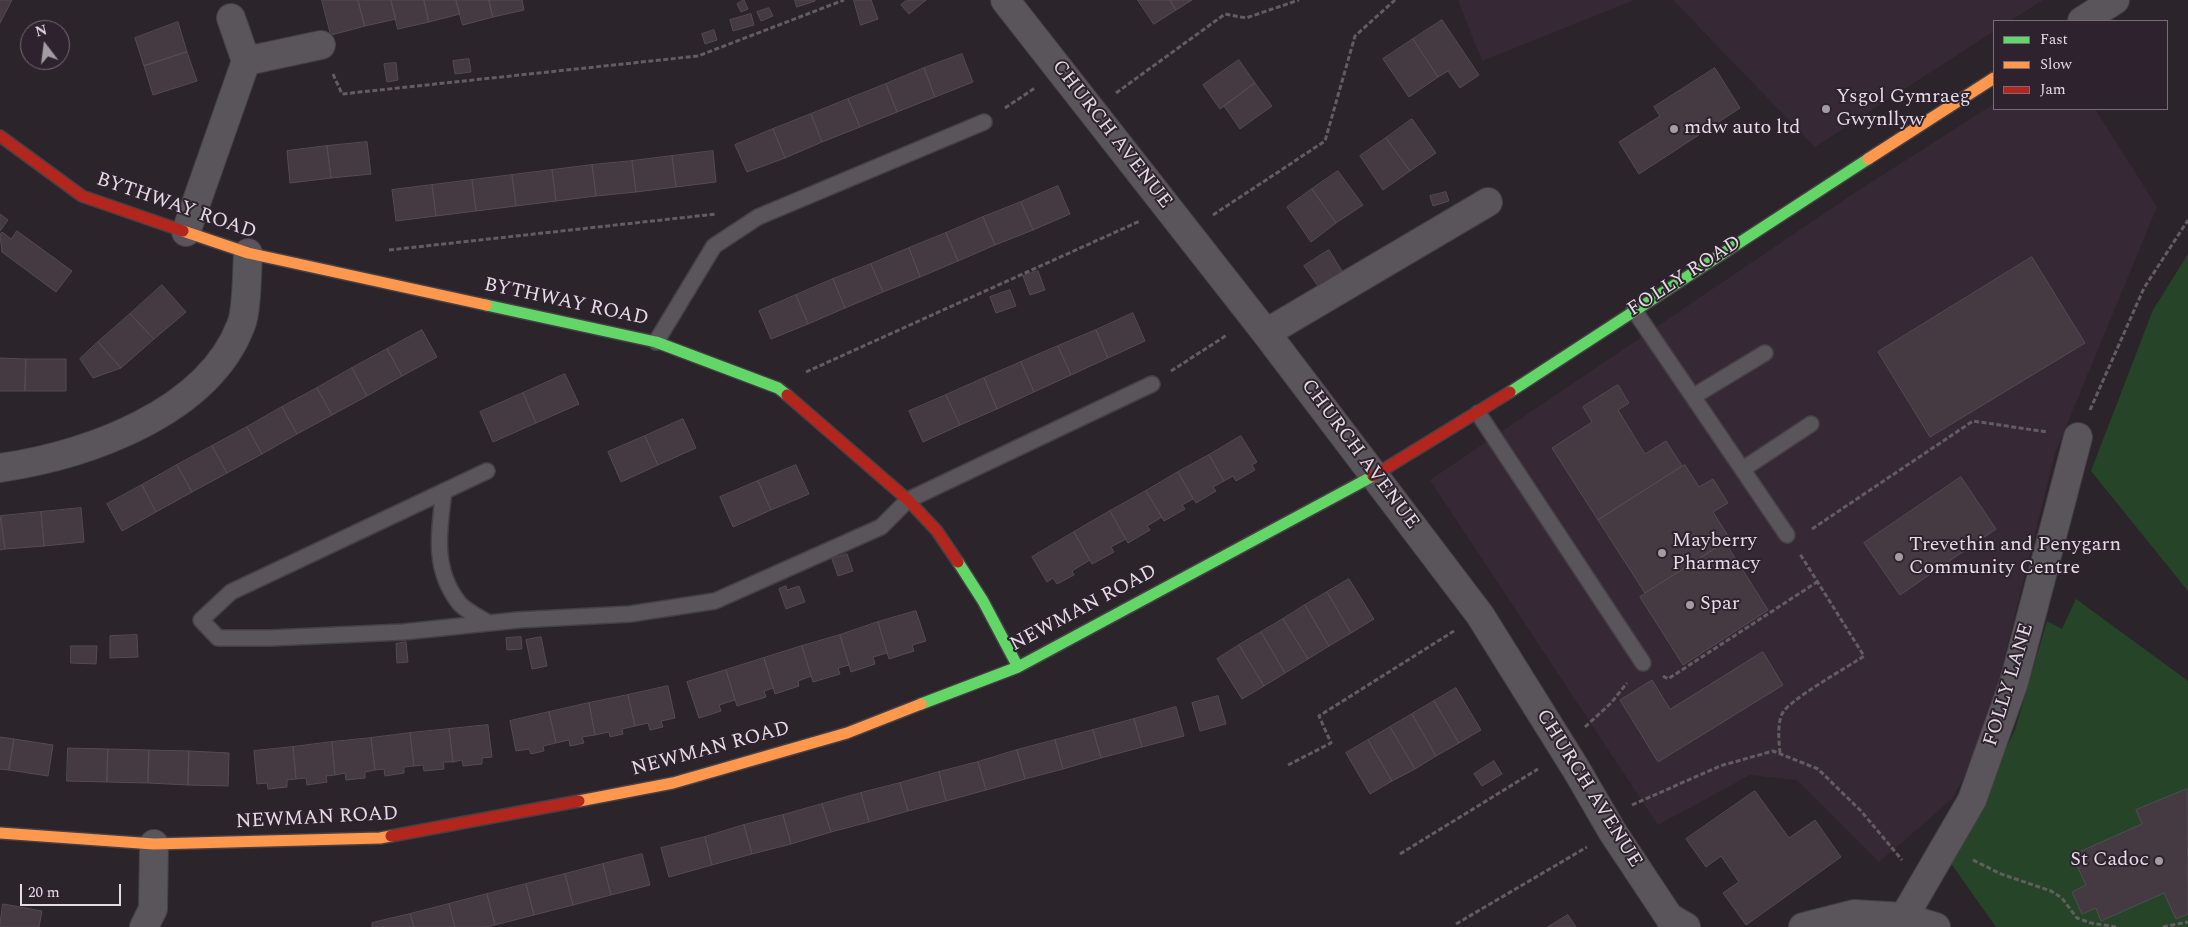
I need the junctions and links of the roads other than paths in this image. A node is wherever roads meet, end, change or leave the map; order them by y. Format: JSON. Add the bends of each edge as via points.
{"nodes":[{"id":1,"x":1005,"y":0,"type":"edge"},
{"id":2,"x":2115,"y":0,"type":"edge"},
{"id":3,"x":231,"y":18,"type":"dead end"},
{"id":4,"x":2084,"y":20,"type":"edge"},
{"id":5,"x":321,"y":46,"type":"road end"},
{"id":6,"x":246,"y":61,"type":"junction"},
{"id":7,"x":1993,"y":79,"type":"edge"},
{"id":8,"x":984,"y":122,"type":"road end"},
{"id":9,"x":0,"y":136,"type":"edge"},
{"id":10,"x":1488,"y":202,"type":"dead end"},
{"id":11,"x":186,"y":232,"type":"junction"},
{"id":12,"x":248,"y":253,"type":"junction"},
{"id":13,"x":1634,"y":310,"type":"junction"},
{"id":14,"x":1260,"y":326,"type":"junction"},
{"id":15,"x":656,"y":342,"type":"junction"},
{"id":16,"x":1766,"y":353,"type":"dead end"},
{"id":17,"x":1152,"y":384,"type":"road end"},
{"id":18,"x":1694,"y":396,"type":"junction"},
{"id":19,"x":1478,"y":413,"type":"junction"},
{"id":20,"x":1811,"y":424,"type":"dead end"},
{"id":21,"x":2078,"y":437,"type":"road end"},
{"id":22,"x":0,"y":468,"type":"edge"},
{"id":23,"x":1743,"y":469,"type":"junction"},
{"id":24,"x":487,"y":470,"type":"dead end"},
{"id":25,"x":1374,"y":474,"type":"junction"},
{"id":26,"x":444,"y":491,"type":"junction"},
{"id":27,"x":908,"y":500,"type":"junction"},
{"id":28,"x":1790,"y":538,"type":"road end"},
{"id":29,"x":488,"y":624,"type":"junction"},
{"id":30,"x":1643,"y":663,"type":"road end"},
{"id":31,"x":1018,"y":667,"type":"junction"},
{"id":32,"x":0,"y":833,"type":"edge"},
{"id":33,"x":154,"y":844,"type":"junction"},
{"id":34,"x":1904,"y":917,"type":"junction"},
{"id":35,"x":144,"y":927,"type":"edge"},
{"id":36,"x":1686,"y":927,"type":"edge"},
{"id":37,"x":1802,"y":927,"type":"edge"},
{"id":38,"x":1936,"y":927,"type":"edge"}],
"edges":[{"from":1,"to":14,"type":"street","name":"CHURCH AVENUE"},
{"from":2,"to":4,"type":"street"},
{"from":3,"to":6,"type":"street"},
{"from":5,"to":6,"type":"street"},
{"from":6,"to":11,"type":"street"},
{"from":7,"to":13,"type":"street","name":"FOLLY ROAD"},
{"from":8,"to":15,"type":"lane","via":[[758,217],[714,246]]},
{"from":9,"to":11,"type":"street","name":"BYTHWAY ROAD","via":[[82,196]]},
{"from":10,"to":14,"type":"street"},
{"from":11,"to":12,"type":"street","name":"BYTHWAY ROAD"},
{"from":12,"to":15,"type":"street","name":"BYTHWAY ROAD"},
{"from":12,"to":22,"type":"street","via":[[242,323],[225,357],[196,387],[166,410],[94,446],[40,462]]},
{"from":13,"to":18,"type":"lane"},
{"from":13,"to":19,"type":"street","name":"FOLLY ROAD"},
{"from":14,"to":25,"type":"street","name":"CHURCH AVENUE"},
{"from":15,"to":27,"type":"street","name":"BYTHWAY ROAD","via":[[778,388]]},
{"from":16,"to":18,"type":"lane"},
{"from":17,"to":27,"type":"lane"},
{"from":18,"to":23,"type":"lane"},
{"from":19,"to":25,"type":"street","name":"FOLLY ROAD"},
{"from":19,"to":30,"type":"lane"},
{"from":20,"to":23,"type":"lane"},
{"from":21,"to":34,"type":"street","name":"FOLLY LANE","via":[[2014,682],[1972,800]]},
{"from":23,"to":28,"type":"lane"},
{"from":24,"to":26,"type":"lane"},
{"from":25,"to":31,"type":"street","name":"NEWMAN ROAD"},
{"from":25,"to":36,"type":"street","name":"CHURCH AVENUE","via":[[1480,615],[1608,825],[1669,917]]},
{"from":26,"to":29,"type":"lane","via":[[438,533],[441,571],[460,604]]},
{"from":26,"to":29,"type":"lane","via":[[231,592],[202,620],[218,638],[403,632]]},
{"from":27,"to":29,"type":"lane","via":[[881,527],[715,601],[630,614]]},
{"from":27,"to":31,"type":"street","name":"BYTHWAY ROAD","via":[[936,531],[983,602]]},
{"from":31,"to":33,"type":"street","name":"NEWMAN ROAD","via":[[848,732],[673,783],[380,838]]},
{"from":32,"to":33,"type":"street","name":"NEWMAN ROAD"},
{"from":33,"to":35,"type":"street","via":[[153,909]]},
{"from":34,"to":37,"type":"street","via":[[1854,914]]},
{"from":34,"to":38,"type":"street"}]}
